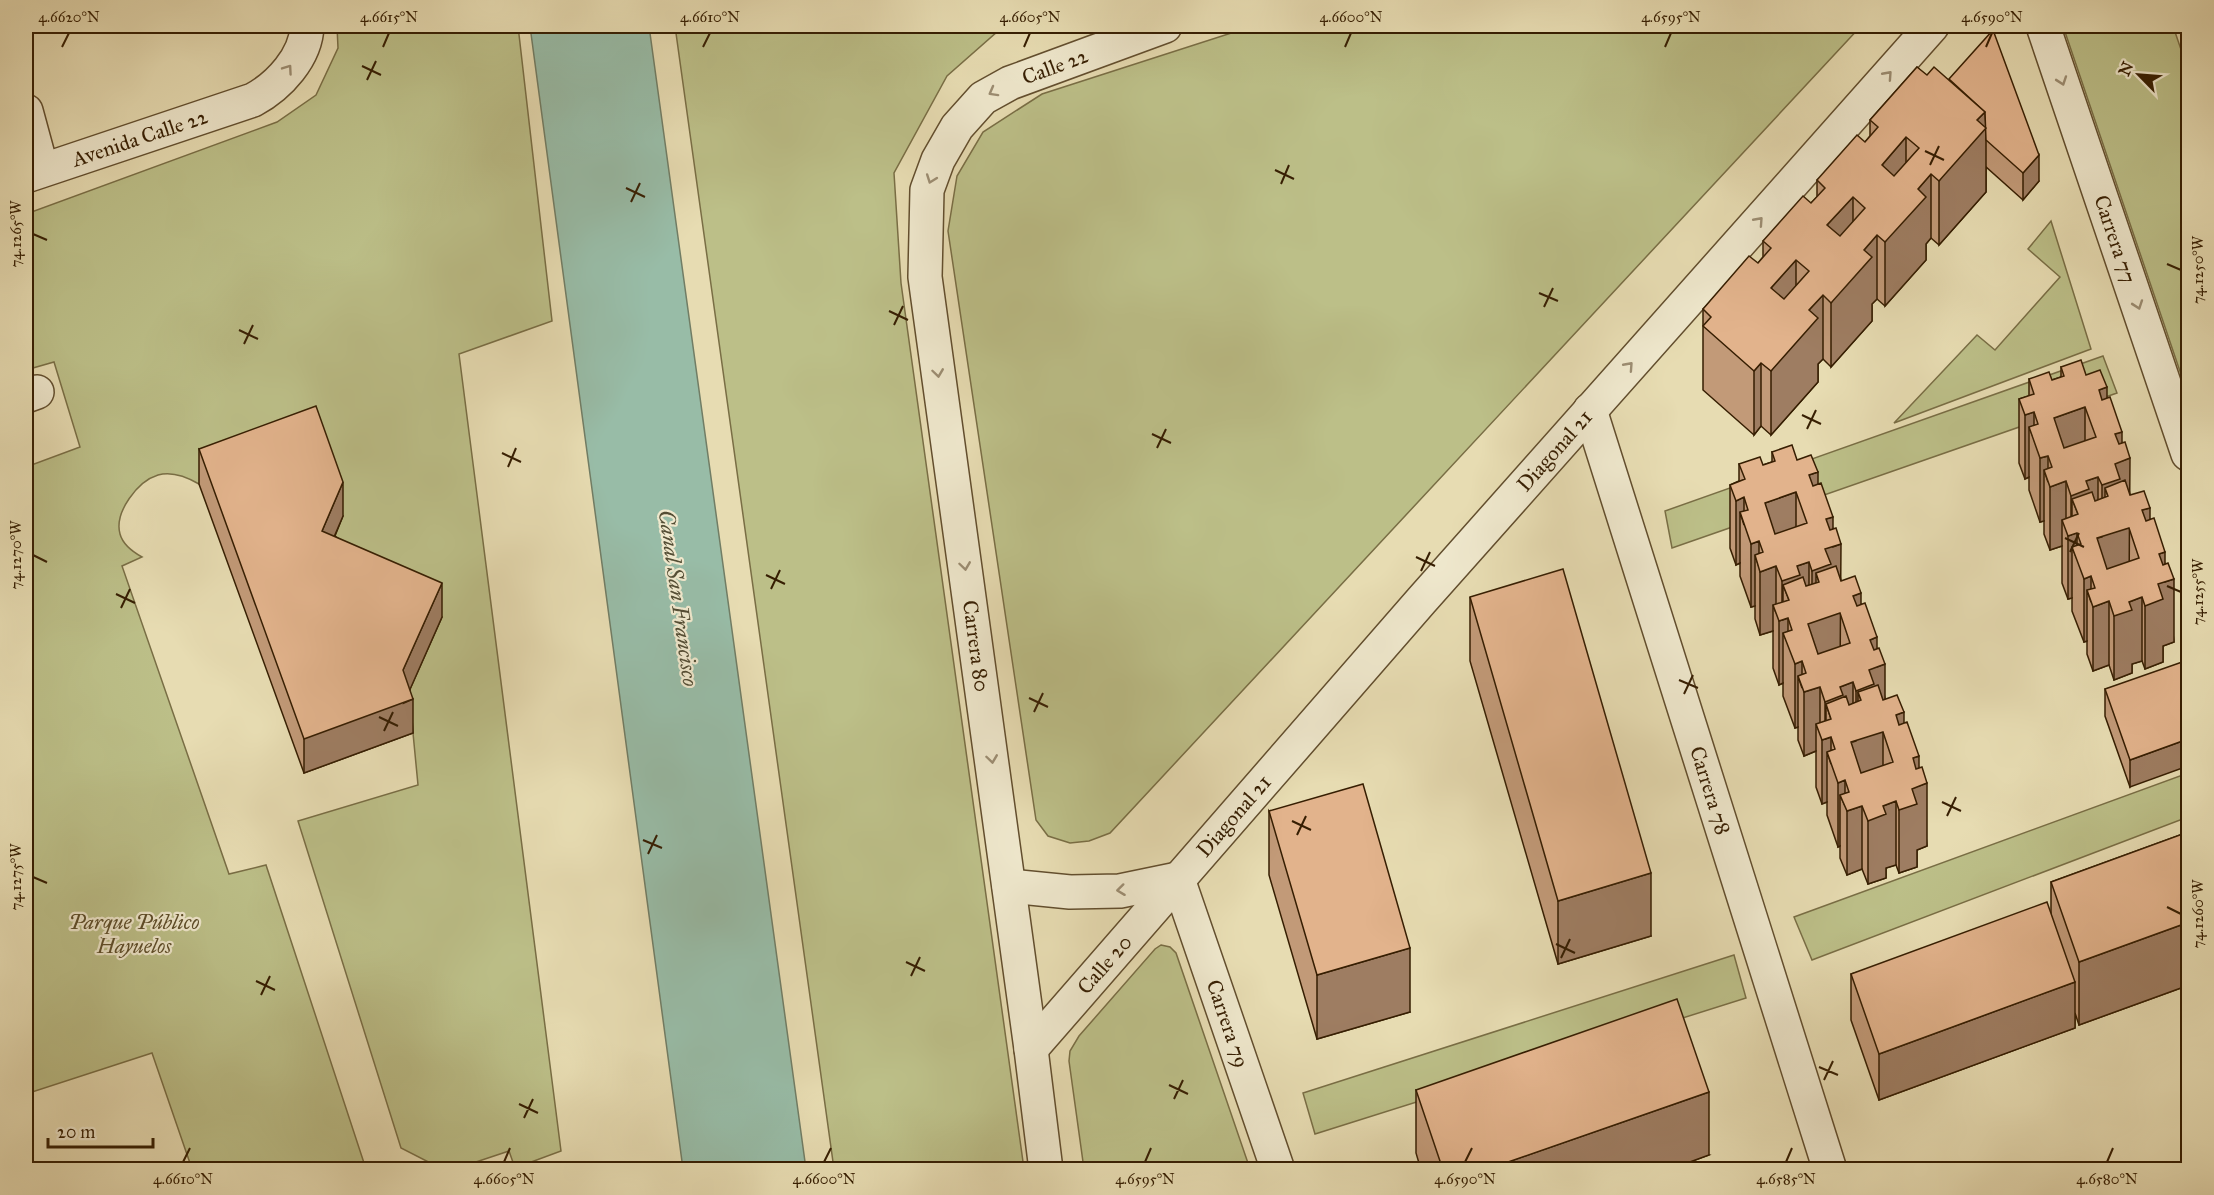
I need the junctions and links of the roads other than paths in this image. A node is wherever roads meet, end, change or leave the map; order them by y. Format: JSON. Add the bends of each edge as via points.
{"nodes":[{"id":1,"x":307,"y":26,"type":"edge"},
{"id":2,"x":1165,"y":26,"type":"edge"},
{"id":3,"x":1932,"y":26,"type":"edge"},
{"id":4,"x":2043,"y":26,"type":"edge"},
{"id":5,"x":26,"y":111,"type":"edge"},
{"id":6,"x":957,"y":127,"type":"joint"},
{"id":7,"x":34,"y":173,"type":"edge"},
{"id":8,"x":1590,"y":410,"type":"junction"},
{"id":9,"x":2188,"y":454,"type":"edge"},
{"id":10,"x":1178,"y":879,"type":"junction"},
{"id":11,"x":1009,"y":886,"type":"junction"},
{"id":12,"x":1031,"y":1049,"type":"junction"},
{"id":13,"x":1046,"y":1170,"type":"edge"},
{"id":14,"x":1278,"y":1170,"type":"edge"},
{"id":15,"x":1830,"y":1170,"type":"edge"}],
"edges":[{"from":7,"to":1,"type":"street","name":"Avenida Calle 22","one_way":true,"via":[[253,100],[281,79],[300,53]]},
{"from":2,"to":6,"type":"street","name":"Calle 22","one_way":true,"via":[[1010,83],[983,98]]},
{"from":8,"to":3,"type":"street","name":"Diagonal 21","one_way":true},
{"from":4,"to":9,"type":"street","name":"Carrera 77","one_way":true},
{"from":5,"to":7,"type":"street"},
{"from":6,"to":11,"type":"street","name":"Carrera 80","one_way":true,"via":[[927,190],[925,277]]},
{"from":8,"to":10,"type":"street","name":"Diagonal 21"},
{"from":8,"to":15,"type":"street","name":"Carrera 78"},
{"from":10,"to":11,"type":"street","one_way":true,"via":[[1120,891],[1070,892]]},
{"from":10,"to":12,"type":"street","name":"Calle 20"},
{"from":10,"to":14,"type":"street","name":"Carrera 79"},
{"from":11,"to":12,"type":"street","name":"Carrera 80"},
{"from":12,"to":13,"type":"street","name":"Carrera 80"}]}
